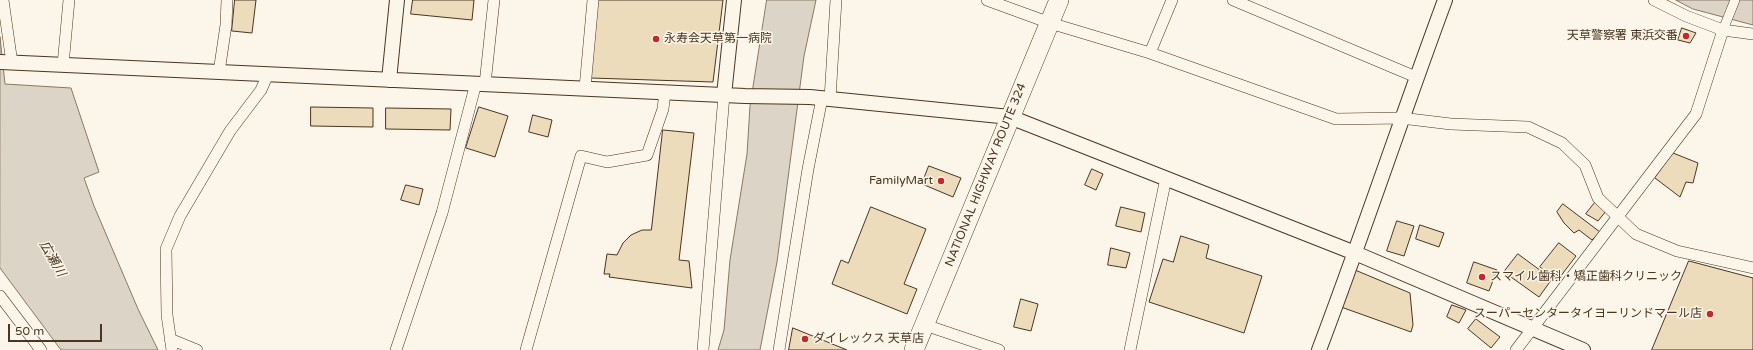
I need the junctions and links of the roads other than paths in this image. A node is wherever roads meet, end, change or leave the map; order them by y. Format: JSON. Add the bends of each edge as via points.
{"nodes":[{"id":1,"x":3,"y":0,"type":"edge"},
{"id":2,"x":69,"y":0,"type":"edge"},
{"id":3,"x":223,"y":0,"type":"edge"},
{"id":4,"x":227,"y":0,"type":"edge"},
{"id":5,"x":397,"y":0,"type":"edge"},
{"id":6,"x":494,"y":0,"type":"edge"},
{"id":7,"x":593,"y":0,"type":"edge"},
{"id":8,"x":734,"y":0,"type":"edge"},
{"id":9,"x":836,"y":0,"type":"edge"},
{"id":10,"x":987,"y":0,"type":"edge"},
{"id":11,"x":1059,"y":0,"type":"edge"},
{"id":12,"x":1172,"y":0,"type":"edge"},
{"id":13,"x":1233,"y":0,"type":"edge"},
{"id":14,"x":1445,"y":0,"type":"edge"},
{"id":15,"x":1654,"y":0,"type":"edge"},
{"id":16,"x":1735,"y":0,"type":"edge"},
{"id":17,"x":1050,"y":23,"type":"junction"},
{"id":18,"x":1724,"y":27,"type":"junction"},
{"id":19,"x":1753,"y":34,"type":"edge"},
{"id":20,"x":1150,"y":53,"type":"junction"},
{"id":21,"x":6,"y":63,"type":"edge"},
{"id":22,"x":63,"y":65,"type":"junction"},
{"id":23,"x":219,"y":72,"type":"junction"},
{"id":24,"x":268,"y":74,"type":"junction"},
{"id":25,"x":1416,"y":78,"type":"junction"},
{"id":26,"x":389,"y":80,"type":"junction"},
{"id":27,"x":480,"y":84,"type":"junction"},
{"id":28,"x":585,"y":88,"type":"junction"},
{"id":29,"x":665,"y":92,"type":"junction"},
{"id":30,"x":724,"y":95,"type":"junction"},
{"id":31,"x":821,"y":98,"type":"junction"},
{"id":32,"x":1010,"y":117,"type":"junction"},
{"id":33,"x":1401,"y":118,"type":"junction"},
{"id":34,"x":1166,"y":178,"type":"junction"},
{"id":35,"x":1618,"y":218,"type":"junction"},
{"id":36,"x":1355,"y":253,"type":"junction"},
{"id":37,"x":1753,"y":268,"type":"edge"},
{"id":38,"x":0,"y":296,"type":"edge"},
{"id":39,"x":925,"y":325,"type":"junction"},
{"id":40,"x":1532,"y":329,"type":"junction"},
{"id":41,"x":171,"y":344,"type":"edge"},
{"id":42,"x":41,"y":350,"type":"edge"},
{"id":43,"x":197,"y":350,"type":"edge"},
{"id":44,"x":396,"y":350,"type":"edge"},
{"id":45,"x":526,"y":350,"type":"edge"},
{"id":46,"x":703,"y":350,"type":"edge"},
{"id":47,"x":779,"y":350,"type":"edge"},
{"id":48,"x":914,"y":350,"type":"edge"},
{"id":49,"x":1000,"y":350,"type":"edge"},
{"id":50,"x":1130,"y":350,"type":"edge"},
{"id":51,"x":1318,"y":350,"type":"edge"},
{"id":52,"x":1516,"y":350,"type":"edge"},
{"id":53,"x":1582,"y":350,"type":"edge"}],
"edges":[{"from":1,"to":21,"type":"street"},
{"from":2,"to":22,"type":"street"},
{"from":3,"to":4,"type":"street"},
{"from":4,"to":23,"type":"street"},
{"from":5,"to":26,"type":"street"},
{"from":6,"to":27,"type":"street"},
{"from":7,"to":28,"type":"street"},
{"from":8,"to":30,"type":"street"},
{"from":9,"to":31,"type":"street"},
{"from":10,"to":17,"type":"street"},
{"from":11,"to":17,"type":"highway","name":"NATIONAL HIGHWAY ROUTE 324"},
{"from":12,"to":20,"type":"street"},
{"from":13,"to":25,"type":"street"},
{"from":14,"to":25,"type":"street"},
{"from":15,"to":18,"type":"street","via":[[1686,16]]},
{"from":16,"to":18,"type":"street"},
{"from":17,"to":20,"type":"street"},
{"from":17,"to":32,"type":"highway","name":"NATIONAL HIGHWAY ROUTE 324"},
{"from":18,"to":19,"type":"street"},
{"from":18,"to":35,"type":"street","via":[[1696,114]]},
{"from":20,"to":33,"type":"street","via":[[1336,119]]},
{"from":21,"to":22,"type":"street"},
{"from":22,"to":23,"type":"street"},
{"from":23,"to":24,"type":"street"},
{"from":24,"to":26,"type":"street"},
{"from":24,"to":41,"type":"street","via":[[262,90],[230,131],[180,216],[166,249],[167,308]]},
{"from":25,"to":33,"type":"street"},
{"from":26,"to":27,"type":"street"},
{"from":27,"to":28,"type":"street"},
{"from":27,"to":44,"type":"street","via":[[442,213]]},
{"from":28,"to":29,"type":"street"},
{"from":29,"to":30,"type":"street"},
{"from":29,"to":45,"type":"street","via":[[663,109],[647,155],[607,162],[582,156]]},
{"from":30,"to":31,"type":"street"},
{"from":30,"to":46,"type":"street"},
{"from":31,"to":32,"type":"street"},
{"from":31,"to":47,"type":"street"},
{"from":32,"to":34,"type":"street"},
{"from":32,"to":39,"type":"highway","name":"NATIONAL HIGHWAY ROUTE 324"},
{"from":33,"to":35,"type":"street","via":[[1451,124],[1528,128],[1562,143],[1585,164],[1598,198]]},
{"from":33,"to":36,"type":"street"},
{"from":34,"to":36,"type":"street"},
{"from":34,"to":50,"type":"street"},
{"from":35,"to":37,"type":"street","via":[[1636,234],[1677,251]]},
{"from":35,"to":40,"type":"street"},
{"from":36,"to":40,"type":"street"},
{"from":36,"to":51,"type":"street"},
{"from":38,"to":42,"type":"street"},
{"from":39,"to":48,"type":"highway","name":"NATIONAL HIGHWAY ROUTE 324"},
{"from":39,"to":49,"type":"street"},
{"from":40,"to":52,"type":"street"},
{"from":40,"to":53,"type":"street"},
{"from":41,"to":43,"type":"street"}]}
